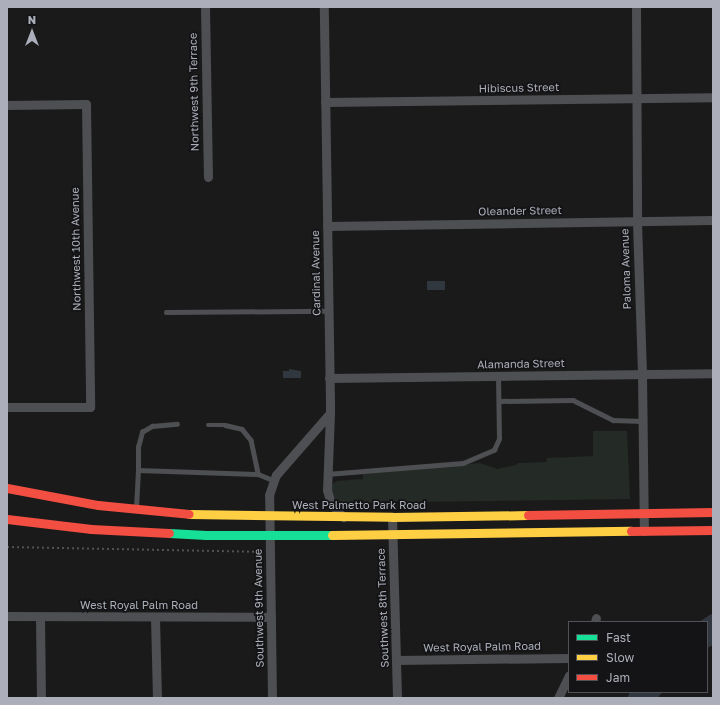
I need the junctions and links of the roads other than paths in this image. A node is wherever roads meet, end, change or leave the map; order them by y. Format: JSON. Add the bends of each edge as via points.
{"nodes":[{"id":1,"x":205,"y":7,"type":"edge"},
{"id":2,"x":324,"y":7,"type":"edge"},
{"id":3,"x":636,"y":7,"type":"edge"},
{"id":4,"x":713,"y":97,"type":"edge"},
{"id":5,"x":637,"y":98,"type":"junction"},
{"id":6,"x":325,"y":102,"type":"junction"},
{"id":7,"x":7,"y":105,"type":"edge"},
{"id":8,"x":208,"y":176,"type":"dead end"},
{"id":9,"x":713,"y":220,"type":"edge"},
{"id":10,"x":637,"y":222,"type":"junction"},
{"id":11,"x":327,"y":226,"type":"junction"},
{"id":12,"x":328,"y":311,"type":"junction"},
{"id":13,"x":166,"y":312,"type":"dead end"},
{"id":14,"x":713,"y":373,"type":"edge"},
{"id":15,"x":642,"y":374,"type":"junction"},
{"id":16,"x":498,"y":376,"type":"junction"},
{"id":17,"x":329,"y":378,"type":"junction"},
{"id":18,"x":499,"y":401,"type":"junction"},
{"id":19,"x":7,"y":407,"type":"edge"},
{"id":20,"x":330,"y":413,"type":"junction"},
{"id":21,"x":643,"y":421,"type":"junction"},
{"id":22,"x":178,"y":424,"type":"dead end"},
{"id":23,"x":208,"y":425,"type":"dead end"},
{"id":24,"x":138,"y":470,"type":"junction"},
{"id":25,"x":258,"y":474,"type":"junction"},
{"id":26,"x":328,"y":474,"type":"junction"},
{"id":27,"x":274,"y":480,"type":"junction"},
{"id":28,"x":7,"y":488,"type":"edge"},
{"id":29,"x":135,"y":509,"type":"junction"},
{"id":30,"x":713,"y":512,"type":"edge"},
{"id":31,"x":644,"y":513,"type":"junction"},
{"id":32,"x":269,"y":517,"type":"junction"},
{"id":33,"x":343,"y":517,"type":"junction"},
{"id":34,"x":392,"y":517,"type":"junction"},
{"id":35,"x":7,"y":519,"type":"edge"},
{"id":36,"x":644,"y":530,"type":"junction"},
{"id":37,"x":713,"y":530,"type":"edge"},
{"id":38,"x":393,"y":534,"type":"junction"},
{"id":39,"x":269,"y":535,"type":"junction"},
{"id":40,"x":7,"y":616,"type":"edge"},
{"id":41,"x":40,"y":617,"type":"junction"},
{"id":42,"x":155,"y":617,"type":"junction"},
{"id":43,"x":271,"y":617,"type":"junction"},
{"id":44,"x":568,"y":658,"type":"edge"},
{"id":45,"x":396,"y":660,"type":"junction"},
{"id":46,"x":568,"y":676,"type":"edge"},
{"id":47,"x":41,"y":698,"type":"edge"},
{"id":48,"x":157,"y":698,"type":"edge"},
{"id":49,"x":272,"y":698,"type":"edge"},
{"id":50,"x":397,"y":698,"type":"edge"},
{"id":51,"x":558,"y":698,"type":"edge"}],
"edges":[{"from":1,"to":8,"type":"street","name":"Northwest 9th Terrace"},
{"from":2,"to":6,"type":"street","name":"Cardinal Avenue"},
{"from":3,"to":5,"type":"street","name":"Paloma Avenue"},
{"from":4,"to":5,"type":"street","name":"Hibiscus Street"},
{"from":5,"to":6,"type":"street","name":"Hibiscus Street"},
{"from":5,"to":10,"type":"street","name":"Paloma Avenue"},
{"from":6,"to":11,"type":"street","name":"Cardinal Avenue"},
{"from":7,"to":19,"type":"street","name":"Northwest 10th Avenue","via":[[86,104],[90,407]]},
{"from":9,"to":10,"type":"street","name":"Oleander Street"},
{"from":10,"to":11,"type":"street","name":"Oleander Street"},
{"from":10,"to":15,"type":"street","name":"Paloma Avenue"},
{"from":11,"to":12,"type":"street","name":"Cardinal Avenue"},
{"from":12,"to":13,"type":"lane"},
{"from":12,"to":17,"type":"street","name":"Cardinal Avenue"},
{"from":14,"to":15,"type":"street","name":"Alamanda Street"},
{"from":15,"to":16,"type":"street","name":"Alamanda Street"},
{"from":15,"to":21,"type":"street","name":"Paloma Avenue"},
{"from":16,"to":17,"type":"street","name":"Alamanda Street"},
{"from":16,"to":18,"type":"lane"},
{"from":17,"to":20,"type":"street","name":"Cardinal Avenue"},
{"from":18,"to":21,"type":"lane","via":[[573,400],[613,420]]},
{"from":18,"to":26,"type":"lane","via":[[499,439],[494,450],[463,463]]},
{"from":20,"to":26,"type":"street","name":"Cardinal Avenue"},
{"from":20,"to":27,"type":"street","via":[[292,455]]},
{"from":21,"to":31,"type":"street","name":"Paloma Avenue"},
{"from":22,"to":24,"type":"lane","via":[[152,426],[142,432],[138,447]]},
{"from":23,"to":25,"type":"lane","via":[[242,429],[251,440]]},
{"from":24,"to":25,"type":"lane"},
{"from":24,"to":29,"type":"lane"},
{"from":25,"to":27,"type":"lane"},
{"from":26,"to":33,"type":"street","name":"Cardinal Avenue","via":[[328,497]]},
{"from":27,"to":32,"type":"street","via":[[269,495]]},
{"from":28,"to":29,"type":"main road","name":"West Palmetto Park Road","via":[[59,499]]},
{"from":29,"to":32,"type":"main road","name":"West Palmetto Park Road"},
{"from":30,"to":31,"type":"main road","name":"West Palmetto Park Road"},
{"from":31,"to":34,"type":"main road","name":"West Palmetto Park Road"},
{"from":31,"to":36,"type":"street","name":"Paloma Avenue"},
{"from":32,"to":33,"type":"main road","name":"West Palmetto Park Road"},
{"from":32,"to":39,"type":"street","name":"Southwest 9th Avenue"},
{"from":33,"to":34,"type":"main road","name":"West Palmetto Park Road"},
{"from":34,"to":38,"type":"street","name":"Southwest 8th Terrace"},
{"from":35,"to":39,"type":"main road","via":[[127,532]]},
{"from":36,"to":37,"type":"main road"},
{"from":36,"to":38,"type":"main road"},
{"from":38,"to":39,"type":"main road"},
{"from":38,"to":45,"type":"street","name":"Southwest 8th Terrace"},
{"from":39,"to":43,"type":"street","name":"Southwest 9th Avenue"},
{"from":40,"to":41,"type":"street","name":"West Royal Palm Road"},
{"from":41,"to":42,"type":"street","name":"West Royal Palm Road"},
{"from":41,"to":47,"type":"street"},
{"from":42,"to":43,"type":"street","name":"West Royal Palm Road"},
{"from":42,"to":48,"type":"street"},
{"from":43,"to":49,"type":"street","name":"Southwest 9th Avenue"},
{"from":44,"to":45,"type":"street","name":"West Royal Palm Road"},
{"from":45,"to":50,"type":"street","name":"Southwest 8th Terrace"},
{"from":46,"to":51,"type":"street"}]}
